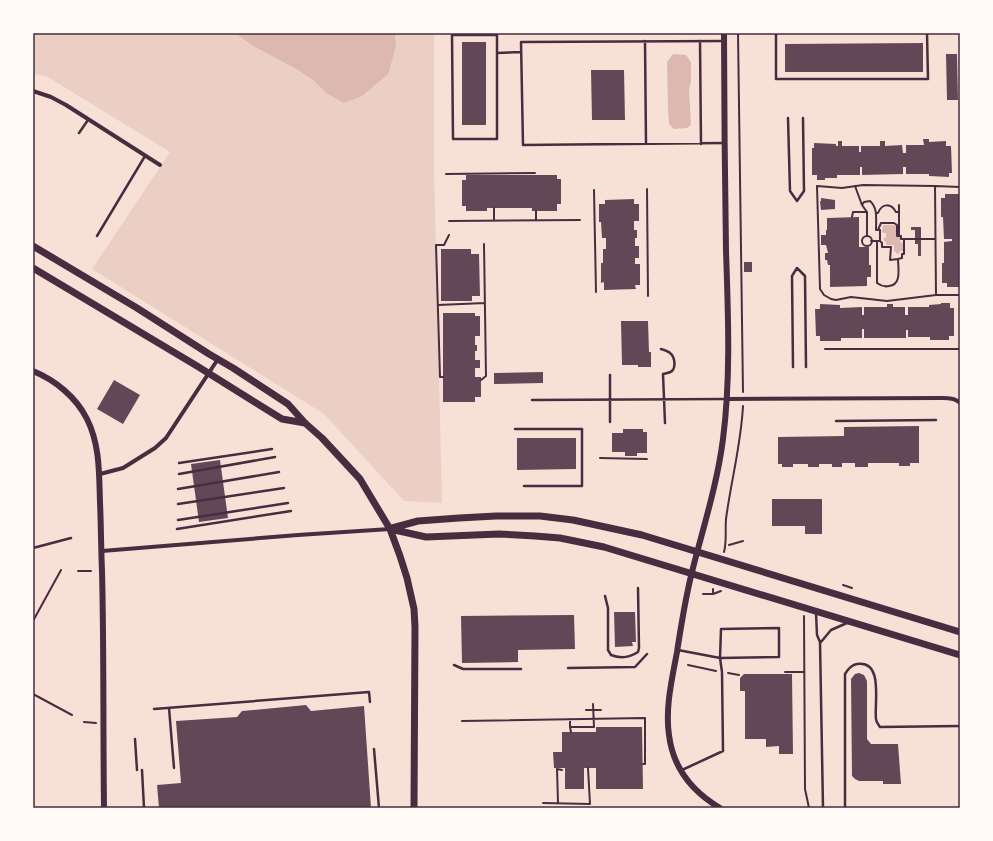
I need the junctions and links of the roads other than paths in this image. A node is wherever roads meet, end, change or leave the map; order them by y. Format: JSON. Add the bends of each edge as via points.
{"nodes":[{"id":1,"x":724,"y":33,"type":"edge"},
{"id":2,"x":776,"y":33,"type":"edge"},
{"id":3,"x":927,"y":33,"type":"edge"},
{"id":4,"x":645,"y":41,"type":"junction"},
{"id":5,"x":700,"y":41,"type":"junction"},
{"id":6,"x":724,"y":41,"type":"junction"},
{"id":7,"x":521,"y":52,"type":"junction"},
{"id":8,"x":497,"y":53,"type":"junction"},
{"id":9,"x":33,"y":91,"type":"edge"},
{"id":10,"x":788,"y":118,"type":"dead end"},
{"id":11,"x":803,"y":118,"type":"dead end"},
{"id":12,"x":88,"y":119,"type":"junction"},
{"id":13,"x":79,"y":134,"type":"dead end"},
{"id":14,"x":725,"y":143,"type":"junction"},
{"id":15,"x":646,"y":144,"type":"junction"},
{"id":16,"x":701,"y":144,"type":"junction"},
{"id":17,"x":146,"y":155,"type":"junction"},
{"id":18,"x":160,"y":165,"type":"dead end"},
{"id":19,"x":97,"y":236,"type":"dead end"},
{"id":20,"x":33,"y":246,"type":"edge"},
{"id":21,"x":33,"y":268,"type":"edge"},
{"id":22,"x":661,"y":349,"type":"dead end"},
{"id":23,"x":218,"y":359,"type":"junction"},
{"id":24,"x":793,"y":367,"type":"dead end"},
{"id":25,"x":806,"y":367,"type":"dead end"},
{"id":26,"x":33,"y":371,"type":"edge"},
{"id":27,"x":209,"y":373,"type":"junction"},
{"id":28,"x":610,"y":375,"type":"dead end"},
{"id":29,"x":664,"y":399,"type":"junction"},
{"id":30,"x":727,"y":399,"type":"junction"},
{"id":31,"x":532,"y":400,"type":"dead end"},
{"id":32,"x":610,"y":400,"type":"junction"},
{"id":33,"x":960,"y":403,"type":"edge"},
{"id":34,"x":936,"y":420,"type":"dead end"},
{"id":35,"x":836,"y":421,"type":"dead end"},
{"id":36,"x":610,"y":422,"type":"dead end"},
{"id":37,"x":305,"y":423,"type":"junction"},
{"id":38,"x":665,"y":423,"type":"dead end"},
{"id":39,"x":515,"y":429,"type":"dead end"},
{"id":40,"x":272,"y":449,"type":"dead end"},
{"id":41,"x":275,"y":457,"type":"dead end"},
{"id":42,"x":179,"y":464,"type":"dead end"},
{"id":43,"x":279,"y":472,"type":"dead end"},
{"id":44,"x":100,"y":474,"type":"junction"},
{"id":45,"x":178,"y":474,"type":"dead end"},
{"id":46,"x":524,"y":486,"type":"dead end"},
{"id":47,"x":284,"y":488,"type":"dead end"},
{"id":48,"x":178,"y":489,"type":"dead end"},
{"id":49,"x":288,"y":503,"type":"dead end"},
{"id":50,"x":178,"y":504,"type":"dead end"},
{"id":51,"x":291,"y":511,"type":"dead end"},
{"id":52,"x":178,"y":520,"type":"dead end"},
{"id":53,"x":178,"y":528,"type":"dead end"},
{"id":54,"x":390,"y":528,"type":"junction"},
{"id":55,"x":71,"y":538,"type":"dead end"},
{"id":56,"x":33,"y":548,"type":"edge"},
{"id":57,"x":102,"y":551,"type":"junction"},
{"id":58,"x":698,"y":552,"type":"junction"},
{"id":59,"x":691,"y":574,"type":"junction"},
{"id":60,"x":638,"y":588,"type":"dead end"},
{"id":61,"x":604,"y":596,"type":"dead end"},
{"id":62,"x":816,"y":612,"type":"junction"},
{"id":63,"x":851,"y":622,"type":"junction"},
{"id":64,"x":960,"y":632,"type":"edge"},
{"id":65,"x":820,"y":642,"type":"junction"},
{"id":66,"x":677,"y":650,"type":"junction"},
{"id":67,"x":647,"y":654,"type":"dead end"},
{"id":68,"x":960,"y":655,"type":"edge"},
{"id":69,"x":720,"y":658,"type":"junction"},
{"id":70,"x":454,"y":665,"type":"dead end"},
{"id":71,"x":568,"y":668,"type":"dead end"},
{"id":72,"x":521,"y":669,"type":"dead end"},
{"id":73,"x":370,"y":702,"type":"dead end"},
{"id":74,"x":154,"y":708,"type":"dead end"},
{"id":75,"x":169,"y":708,"type":"junction"},
{"id":76,"x":960,"y":726,"type":"edge"},
{"id":77,"x":135,"y":739,"type":"dead end"},
{"id":78,"x":374,"y":750,"type":"dead end"},
{"id":79,"x":174,"y":768,"type":"dead end"},
{"id":80,"x":137,"y":770,"type":"dead end"},
{"id":81,"x":142,"y":770,"type":"dead end"},
{"id":82,"x":681,"y":770,"type":"junction"},
{"id":83,"x":104,"y":808,"type":"edge"},
{"id":84,"x":144,"y":808,"type":"edge"},
{"id":85,"x":379,"y":808,"type":"edge"},
{"id":86,"x":414,"y":808,"type":"edge"},
{"id":87,"x":720,"y":808,"type":"edge"},
{"id":88,"x":823,"y":808,"type":"edge"},
{"id":89,"x":845,"y":808,"type":"edge"}],
"edges":[{"from":1,"to":6,"type":"street"},
{"from":2,"to":3,"type":"lane","via":[[776,79],[928,79]]},
{"from":4,"to":5,"type":"lane"},
{"from":4,"to":7,"type":"lane","via":[[521,42]]},
{"from":4,"to":15,"type":"lane"},
{"from":5,"to":6,"type":"lane"},
{"from":5,"to":16,"type":"lane"},
{"from":6,"to":14,"type":"street"},
{"from":7,"to":8,"type":"lane"},
{"from":7,"to":15,"type":"lane","via":[[523,145]]},
{"from":8,"to":8,"type":"lane","via":[[496,35],[452,35],[452,139],[498,139]]},
{"from":9,"to":12,"type":"street","via":[[51,97]]},
{"from":10,"to":11,"type":"lane","via":[[790,191],[797,201],[804,191]]},
{"from":12,"to":13,"type":"lane"},
{"from":12,"to":17,"type":"street"},
{"from":14,"to":16,"type":"lane"},
{"from":14,"to":30,"type":"street"},
{"from":15,"to":16,"type":"lane"},
{"from":17,"to":18,"type":"street"},
{"from":17,"to":19,"type":"lane"},
{"from":20,"to":23,"type":"main road"},
{"from":21,"to":27,"type":"main road"},
{"from":22,"to":29,"type":"lane","via":[[670,353],[675,365],[670,373],[663,374]]},
{"from":23,"to":27,"type":"street"},
{"from":23,"to":37,"type":"main road","via":[[288,404]]},
{"from":24,"to":25,"type":"lane","via":[[792,276],[797,268],[805,276]]},
{"from":26,"to":44,"type":"street","via":[[64,390],[86,417],[99,458]]},
{"from":27,"to":37,"type":"main road","via":[[282,419]]},
{"from":27,"to":44,"type":"street","via":[[161,444],[123,468]]},
{"from":28,"to":32,"type":"lane"},
{"from":29,"to":30,"type":"lane"},
{"from":29,"to":32,"type":"lane"},
{"from":29,"to":38,"type":"lane"},
{"from":30,"to":33,"type":"street","via":[[942,398]]},
{"from":30,"to":58,"type":"street","via":[[720,462]]},
{"from":31,"to":32,"type":"lane"},
{"from":32,"to":36,"type":"lane"},
{"from":34,"to":35,"type":"lane"},
{"from":37,"to":54,"type":"main road","via":[[360,479]]},
{"from":39,"to":46,"type":"lane","via":[[582,429],[582,486]]},
{"from":40,"to":42,"type":"lane"},
{"from":41,"to":45,"type":"lane"},
{"from":43,"to":48,"type":"lane"},
{"from":44,"to":57,"type":"street"},
{"from":47,"to":50,"type":"lane"},
{"from":49,"to":52,"type":"lane"},
{"from":51,"to":53,"type":"lane"},
{"from":54,"to":57,"type":"street"},
{"from":54,"to":58,"type":"main road","via":[[418,521],[540,516],[608,526]]},
{"from":54,"to":59,"type":"main road","via":[[426,537],[498,534],[560,538],[604,547]]},
{"from":54,"to":86,"type":"main road","via":[[407,578],[415,619]]},
{"from":55,"to":56,"type":"lane"},
{"from":57,"to":83,"type":"street"},
{"from":58,"to":59,"type":"street"},
{"from":58,"to":64,"type":"main road"},
{"from":59,"to":62,"type":"main road"},
{"from":59,"to":66,"type":"street"},
{"from":60,"to":61,"type":"lane","via":[[639,648],[638,652],[631,656],[619,658],[611,655],[608,650],[608,608]]},
{"from":62,"to":63,"type":"main road"},
{"from":62,"to":65,"type":"lane","via":[[817,635]]},
{"from":63,"to":65,"type":"lane","via":[[835,627]]},
{"from":63,"to":68,"type":"main road"},
{"from":65,"to":88,"type":"lane"},
{"from":66,"to":69,"type":"lane"},
{"from":66,"to":82,"type":"street","via":[[668,719],[672,753]]},
{"from":67,"to":71,"type":"lane","via":[[635,667]]},
{"from":69,"to":69,"type":"lane","via":[[779,657],[779,628],[721,629]]},
{"from":69,"to":82,"type":"lane","via":[[723,751]]},
{"from":70,"to":72,"type":"lane","via":[[463,669]]},
{"from":73,"to":75,"type":"lane","via":[[368,692]]},
{"from":74,"to":75,"type":"lane"},
{"from":75,"to":79,"type":"lane"},
{"from":76,"to":89,"type":"lane","via":[[880,727],[876,721],[873,670],[867,665],[856,664],[848,668],[845,674]]},
{"from":77,"to":80,"type":"lane"},
{"from":78,"to":85,"type":"lane"},
{"from":81,"to":84,"type":"lane"},
{"from":82,"to":87,"type":"street","via":[[694,789]]}]}
